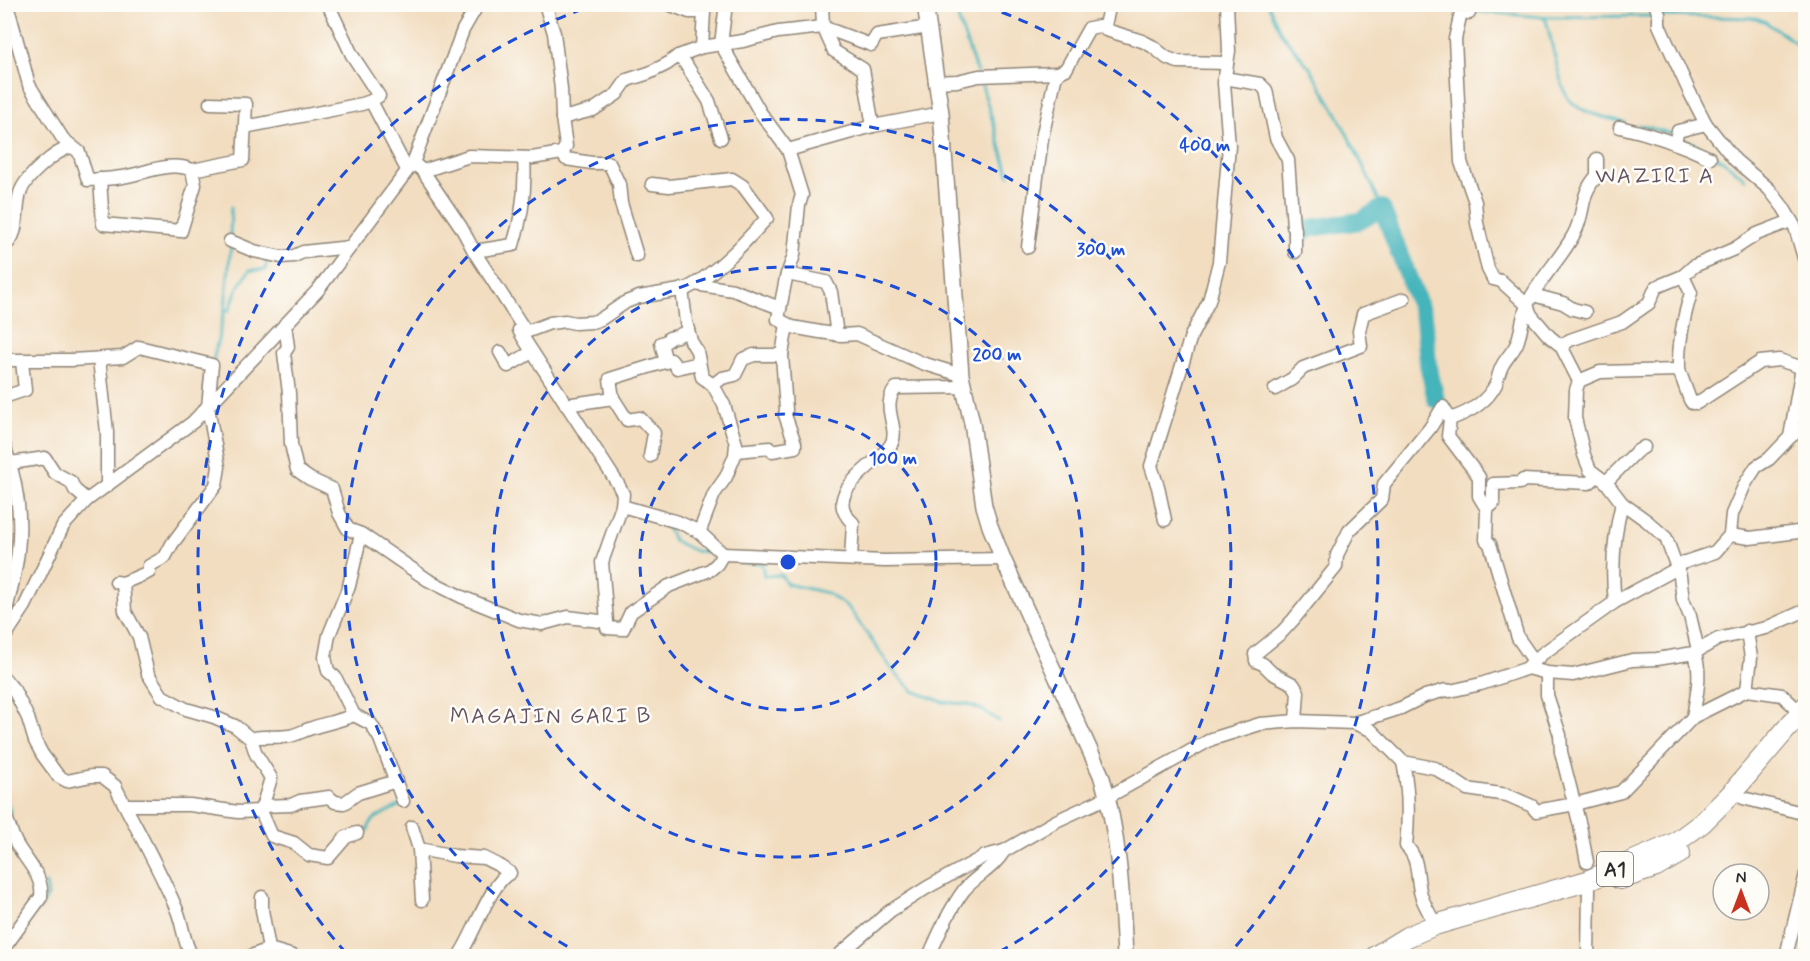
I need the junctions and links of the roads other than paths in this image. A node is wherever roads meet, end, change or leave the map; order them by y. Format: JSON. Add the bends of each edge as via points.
{"nodes":[{"id":1,"x":328,"y":4,"type":"edge"},
{"id":2,"x":478,"y":4,"type":"edge"},
{"id":3,"x":545,"y":4,"type":"edge"},
{"id":4,"x":668,"y":4,"type":"edge"},
{"id":5,"x":726,"y":4,"type":"edge"},
{"id":6,"x":822,"y":4,"type":"edge"},
{"id":7,"x":925,"y":4,"type":"edge"},
{"id":8,"x":1110,"y":4,"type":"edge"},
{"id":9,"x":1227,"y":4,"type":"edge"},
{"id":10,"x":1470,"y":9,"type":"edge"},
{"id":11,"x":4,"y":10,"type":"edge"},
{"id":12,"x":1658,"y":14,"type":"edge"},
{"id":13,"x":1105,"y":25,"type":"junction"},
{"id":14,"x":823,"y":27,"type":"junction"},
{"id":15,"x":929,"y":27,"type":"junction"},
{"id":16,"x":721,"y":44,"type":"junction"},
{"id":17,"x":702,"y":47,"type":"junction"},
{"id":18,"x":678,"y":56,"type":"junction"},
{"id":19,"x":1227,"y":63,"type":"junction"},
{"id":20,"x":1058,"y":72,"type":"junction"},
{"id":21,"x":1224,"y":78,"type":"junction"},
{"id":22,"x":935,"y":82,"type":"junction"},
{"id":23,"x":374,"y":99,"type":"junction"},
{"id":24,"x":210,"y":103,"type":"dead end"},
{"id":25,"x":941,"y":113,"type":"junction"},
{"id":26,"x":562,"y":118,"type":"junction"},
{"id":27,"x":1706,"y":124,"type":"junction"},
{"id":28,"x":873,"y":126,"type":"junction"},
{"id":29,"x":245,"y":127,"type":"junction"},
{"id":30,"x":1620,"y":127,"type":"dead end"},
{"id":31,"x":1677,"y":136,"type":"junction"},
{"id":32,"x":721,"y":138,"type":"dead end"},
{"id":33,"x":71,"y":147,"type":"junction"},
{"id":34,"x":788,"y":150,"type":"junction"},
{"id":35,"x":562,"y":153,"type":"junction"},
{"id":36,"x":524,"y":158,"type":"junction"},
{"id":37,"x":1710,"y":158,"type":"dead end"},
{"id":38,"x":1597,"y":159,"type":"dead end"},
{"id":39,"x":415,"y":168,"type":"junction"},
{"id":40,"x":192,"y":170,"type":"junction"},
{"id":41,"x":100,"y":179,"type":"junction"},
{"id":42,"x":652,"y":184,"type":"dead end"},
{"id":43,"x":1797,"y":223,"type":"edge"},
{"id":44,"x":230,"y":241,"type":"dead end"},
{"id":45,"x":4,"y":246,"type":"edge"},
{"id":46,"x":350,"y":247,"type":"junction"},
{"id":47,"x":1028,"y":247,"type":"dead end"},
{"id":48,"x":475,"y":251,"type":"junction"},
{"id":49,"x":1295,"y":252,"type":"dead end"},
{"id":50,"x":637,"y":256,"type":"dead end"},
{"id":51,"x":1806,"y":265,"type":"edge"},
{"id":52,"x":787,"y":274,"type":"junction"},
{"id":53,"x":1683,"y":276,"type":"junction"},
{"id":54,"x":695,"y":284,"type":"junction"},
{"id":55,"x":682,"y":289,"type":"junction"},
{"id":56,"x":1404,"y":299,"type":"dead end"},
{"id":57,"x":1530,"y":300,"type":"junction"},
{"id":58,"x":780,"y":308,"type":"junction"},
{"id":59,"x":1586,"y":312,"type":"dead end"},
{"id":60,"x":285,"y":324,"type":"junction"},
{"id":61,"x":787,"y":324,"type":"junction"},
{"id":62,"x":523,"y":328,"type":"junction"},
{"id":63,"x":688,"y":331,"type":"junction"},
{"id":64,"x":837,"y":335,"type":"junction"},
{"id":65,"x":1561,"y":346,"type":"junction"},
{"id":66,"x":500,"y":352,"type":"dead end"},
{"id":67,"x":532,"y":352,"type":"junction"},
{"id":68,"x":782,"y":355,"type":"junction"},
{"id":69,"x":99,"y":359,"type":"junction"},
{"id":70,"x":4,"y":360,"type":"edge"},
{"id":71,"x":22,"y":361,"type":"junction"},
{"id":72,"x":666,"y":362,"type":"junction"},
{"id":73,"x":699,"y":363,"type":"junction"},
{"id":74,"x":1804,"y":368,"type":"edge"},
{"id":75,"x":1679,"y":370,"type":"junction"},
{"id":76,"x":962,"y":381,"type":"junction"},
{"id":77,"x":1579,"y":381,"type":"junction"},
{"id":78,"x":713,"y":385,"type":"junction"},
{"id":79,"x":1275,"y":389,"type":"dead end"},
{"id":80,"x":4,"y":397,"type":"edge"},
{"id":81,"x":613,"y":398,"type":"junction"},
{"id":82,"x":568,"y":404,"type":"junction"},
{"id":83,"x":208,"y":407,"type":"junction"},
{"id":84,"x":1450,"y":419,"type":"junction"},
{"id":85,"x":1806,"y":426,"type":"edge"},
{"id":86,"x":1790,"y":436,"type":"junction"},
{"id":87,"x":4,"y":445,"type":"edge"},
{"id":88,"x":1644,"y":447,"type":"dead end"},
{"id":89,"x":735,"y":451,"type":"junction"},
{"id":90,"x":650,"y":456,"type":"dead end"},
{"id":91,"x":11,"y":463,"type":"junction"},
{"id":92,"x":1602,"y":479,"type":"junction"},
{"id":93,"x":107,"y":486,"type":"junction"},
{"id":94,"x":87,"y":500,"type":"junction"},
{"id":95,"x":1622,"y":503,"type":"junction"},
{"id":96,"x":622,"y":506,"type":"junction"},
{"id":97,"x":1487,"y":508,"type":"junction"},
{"id":98,"x":1165,"y":520,"type":"dead end"},
{"id":99,"x":698,"y":531,"type":"junction"},
{"id":100,"x":1806,"y":531,"type":"edge"},
{"id":101,"x":361,"y":534,"type":"junction"},
{"id":102,"x":1730,"y":535,"type":"junction"},
{"id":103,"x":723,"y":554,"type":"junction"},
{"id":104,"x":851,"y":559,"type":"junction"},
{"id":105,"x":1003,"y":559,"type":"junction"},
{"id":106,"x":1676,"y":569,"type":"junction"},
{"id":107,"x":1615,"y":602,"type":"junction"},
{"id":108,"x":1806,"y":610,"type":"edge"},
{"id":109,"x":4,"y":619,"type":"edge"},
{"id":110,"x":607,"y":622,"type":"junction"},
{"id":111,"x":1748,"y":631,"type":"junction"},
{"id":112,"x":4,"y":638,"type":"edge"},
{"id":113,"x":1696,"y":651,"type":"junction"},
{"id":114,"x":1531,"y":664,"type":"junction"},
{"id":115,"x":1547,"y":673,"type":"junction"},
{"id":116,"x":4,"y":678,"type":"edge"},
{"id":117,"x":1747,"y":690,"type":"junction"},
{"id":118,"x":1804,"y":714,"type":"edge"},
{"id":119,"x":354,"y":715,"type":"junction"},
{"id":120,"x":1693,"y":717,"type":"junction"},
{"id":121,"x":1296,"y":721,"type":"junction"},
{"id":122,"x":1354,"y":723,"type":"junction"},
{"id":123,"x":251,"y":740,"type":"junction"},
{"id":124,"x":1403,"y":762,"type":"junction"},
{"id":125,"x":396,"y":782,"type":"junction"},
{"id":126,"x":1108,"y":797,"type":"junction"},
{"id":127,"x":1743,"y":798,"type":"junction"},
{"id":128,"x":403,"y":801,"type":"dead end"},
{"id":129,"x":1575,"y":804,"type":"junction"},
{"id":130,"x":125,"y":805,"type":"junction"},
{"id":131,"x":262,"y":809,"type":"junction"},
{"id":132,"x":4,"y":812,"type":"edge"},
{"id":133,"x":1806,"y":814,"type":"edge"},
{"id":134,"x":412,"y":827,"type":"dead end"},
{"id":135,"x":357,"y":833,"type":"dead end"},
{"id":136,"x":419,"y":849,"type":"junction"},
{"id":137,"x":1004,"y":851,"type":"junction"},
{"id":138,"x":1587,"y":862,"type":"dead end"},
{"id":139,"x":1806,"y":874,"type":"edge"},
{"id":140,"x":1588,"y":888,"type":"junction"},
{"id":141,"x":262,"y":897,"type":"dead end"},
{"id":142,"x":422,"y":900,"type":"dead end"},
{"id":143,"x":1436,"y":925,"type":"junction"},
{"id":144,"x":4,"y":948,"type":"edge"},
{"id":145,"x":269,"y":949,"type":"junction"},
{"id":146,"x":843,"y":955,"type":"edge"},
{"id":147,"x":192,"y":957,"type":"edge"},
{"id":148,"x":251,"y":957,"type":"edge"},
{"id":149,"x":293,"y":957,"type":"edge"},
{"id":150,"x":459,"y":957,"type":"edge"},
{"id":151,"x":929,"y":957,"type":"edge"},
{"id":152,"x":1125,"y":957,"type":"edge"},
{"id":153,"x":1376,"y":957,"type":"edge"},
{"id":154,"x":1393,"y":957,"type":"edge"},
{"id":155,"x":1588,"y":957,"type":"edge"},
{"id":156,"x":1786,"y":957,"type":"edge"}],
"edges":[{"from":1,"to":23,"type":"street","via":[[352,55],[379,96]]},
{"from":2,"to":39,"type":"street","via":[[463,30]]},
{"from":3,"to":26,"type":"street","via":[[554,33]]},
{"from":4,"to":17,"type":"street","via":[[689,12],[704,12]]},
{"from":5,"to":16,"type":"street"},
{"from":6,"to":14,"type":"street"},
{"from":7,"to":15,"type":"street"},
{"from":8,"to":13,"type":"street"},
{"from":9,"to":19,"type":"street"},
{"from":10,"to":57,"type":"street","via":[[1461,12],[1455,39],[1461,162],[1493,279]]},
{"from":11,"to":33,"type":"street","via":[[10,15],[28,85]]},
{"from":12,"to":27,"type":"street"},
{"from":13,"to":19,"type":"street","via":[[1106,30],[1142,41],[1178,62]]},
{"from":13,"to":20,"type":"street","via":[[1089,28],[1066,69]]},
{"from":14,"to":15,"type":"street","via":[[871,45],[877,35]]},
{"from":14,"to":16,"type":"street"},
{"from":14,"to":28,"type":"street","via":[[834,51],[863,69]]},
{"from":15,"to":22,"type":"street"},
{"from":16,"to":17,"type":"street"},
{"from":16,"to":34,"type":"street","via":[[760,112]]},
{"from":17,"to":18,"type":"street"},
{"from":18,"to":26,"type":"street","via":[[627,80],[617,94],[593,110]]},
{"from":18,"to":32,"type":"street","via":[[709,101]]},
{"from":19,"to":21,"type":"street"},
{"from":20,"to":22,"type":"street"},
{"from":20,"to":47,"type":"street","via":[[1042,138]]},
{"from":21,"to":49,"type":"street","via":[[1260,84],[1266,90],[1276,138],[1288,160]]},
{"from":21,"to":98,"type":"street","via":[[1229,146],[1219,262],[1209,301],[1191,336],[1151,466]]},
{"from":22,"to":25,"type":"street"},
{"from":23,"to":29,"type":"street"},
{"from":23,"to":39,"type":"street","via":[[405,166]]},
{"from":24,"to":29,"type":"street","via":[[246,104]]},
{"from":25,"to":28,"type":"street"},
{"from":25,"to":76,"type":"street"},
{"from":26,"to":35,"type":"street","via":[[566,146]]},
{"from":27,"to":31,"type":"street"},
{"from":27,"to":43,"type":"street"},
{"from":28,"to":34,"type":"street"},
{"from":29,"to":40,"type":"street","via":[[243,160]]},
{"from":30,"to":31,"type":"street"},
{"from":31,"to":37,"type":"street"},
{"from":33,"to":41,"type":"street","via":[[79,152],[88,180]]},
{"from":33,"to":45,"type":"street","via":[[57,153],[26,181],[13,237]]},
{"from":34,"to":52,"type":"street","via":[[802,195],[794,255]]},
{"from":35,"to":36,"type":"street"},
{"from":35,"to":50,"type":"street","via":[[574,161],[609,163],[619,184]]},
{"from":36,"to":39,"type":"street","via":[[469,156]]},
{"from":36,"to":48,"type":"street","via":[[525,199],[513,245]]},
{"from":38,"to":57,"type":"street","via":[[1597,176],[1588,185],[1574,234]]},
{"from":39,"to":46,"type":"street"},
{"from":39,"to":48,"type":"street"},
{"from":40,"to":41,"type":"street","via":[[161,168]]},
{"from":40,"to":41,"type":"street","via":[[195,184],[181,231],[103,224]]},
{"from":42,"to":54,"type":"street","via":[[732,180],[743,186],[766,218],[715,271]]},
{"from":43,"to":51,"type":"street"},
{"from":43,"to":53,"type":"street","via":[[1757,234]]},
{"from":44,"to":46,"type":"street","via":[[281,257]]},
{"from":46,"to":60,"type":"street","via":[[318,290]]},
{"from":48,"to":62,"type":"street"},
{"from":52,"to":58,"type":"street"},
{"from":52,"to":64,"type":"street","via":[[826,282]]},
{"from":53,"to":65,"type":"street","via":[[1656,287],[1649,303],[1622,322]]},
{"from":53,"to":75,"type":"street","via":[[1691,294],[1683,319]]},
{"from":54,"to":55,"type":"street"},
{"from":54,"to":58,"type":"street","via":[[734,290]]},
{"from":55,"to":62,"type":"street","via":[[633,300],[592,322],[550,323],[526,332]]},
{"from":55,"to":63,"type":"street"},
{"from":56,"to":79,"type":"street","via":[[1363,314],[1361,346],[1303,368]]},
{"from":57,"to":59,"type":"street","via":[[1563,303]]},
{"from":57,"to":65,"type":"street","via":[[1531,315]]},
{"from":57,"to":84,"type":"street","via":[[1516,344],[1495,386],[1482,403]]},
{"from":58,"to":61,"type":"street","via":[[778,319]]},
{"from":60,"to":83,"type":"street"},
{"from":60,"to":101,"type":"street","via":[[291,444],[297,470],[332,489],[348,529]]},
{"from":61,"to":64,"type":"street"},
{"from":61,"to":68,"type":"street"},
{"from":62,"to":67,"type":"street","via":[[519,330]]},
{"from":63,"to":72,"type":"street","via":[[661,343]]},
{"from":63,"to":73,"type":"street"},
{"from":64,"to":76,"type":"street","via":[[856,334]]},
{"from":65,"to":77,"type":"street"},
{"from":66,"to":67,"type":"street","via":[[508,366]]},
{"from":67,"to":82,"type":"street"},
{"from":68,"to":78,"type":"street","via":[[743,359],[735,375]]},
{"from":68,"to":89,"type":"street","via":[[785,415],[795,447]]},
{"from":69,"to":71,"type":"street"},
{"from":69,"to":83,"type":"street","via":[[123,357],[139,347],[212,364]]},
{"from":69,"to":93,"type":"street","via":[[107,432]]},
{"from":70,"to":71,"type":"street"},
{"from":71,"to":80,"type":"street","via":[[25,390]]},
{"from":72,"to":73,"type":"street","via":[[671,360],[677,368]]},
{"from":72,"to":81,"type":"street","via":[[610,379]]},
{"from":73,"to":78,"type":"street","via":[[702,377]]},
{"from":74,"to":75,"type":"street","via":[[1768,359],[1697,403],[1690,400]]},
{"from":74,"to":86,"type":"street"},
{"from":75,"to":77,"type":"street","via":[[1600,372]]},
{"from":76,"to":104,"type":"street","via":[[896,388],[892,392],[891,446],[844,491],[846,517],[853,523]]},
{"from":76,"to":105,"type":"street","via":[[984,506]]},
{"from":77,"to":92,"type":"street","via":[[1575,418],[1590,470]]},
{"from":78,"to":89,"type":"street","via":[[731,424]]},
{"from":81,"to":82,"type":"street"},
{"from":81,"to":90,"type":"street","via":[[627,420],[640,418],[654,433]]},
{"from":82,"to":96,"type":"street","via":[[618,484],[623,494]]},
{"from":83,"to":93,"type":"street","via":[[194,422]]},
{"from":83,"to":123,"type":"street","via":[[219,467],[216,484],[165,557],[149,566],[149,572],[120,582],[125,611],[139,637],[148,674],[162,696],[235,726]]},
{"from":84,"to":97,"type":"street","via":[[1448,436],[1479,477],[1479,496]]},
{"from":84,"to":121,"type":"street","via":[[1443,407],[1384,484],[1382,499],[1349,531],[1337,555],[1336,567],[1288,626],[1255,654],[1256,661],[1293,684],[1298,692]]},
{"from":85,"to":86,"type":"street"},
{"from":86,"to":102,"type":"street","via":[[1756,467],[1745,484],[1732,514]]},
{"from":87,"to":91,"type":"street"},
{"from":88,"to":92,"type":"street"},
{"from":89,"to":99,"type":"street"},
{"from":91,"to":94,"type":"street","via":[[45,458],[55,473],[71,482]]},
{"from":91,"to":109,"type":"street","via":[[19,515],[18,552]]},
{"from":92,"to":95,"type":"street"},
{"from":92,"to":97,"type":"street","via":[[1589,483],[1523,480],[1493,484],[1493,504]]},
{"from":93,"to":94,"type":"street"},
{"from":94,"to":112,"type":"street","via":[[63,526],[25,606]]},
{"from":95,"to":106,"type":"street","via":[[1666,538]]},
{"from":95,"to":107,"type":"street","via":[[1616,527]]},
{"from":96,"to":99,"type":"street"},
{"from":96,"to":110,"type":"street","via":[[602,562]]},
{"from":97,"to":114,"type":"street","via":[[1486,540],[1518,638]]},
{"from":99,"to":103,"type":"street"},
{"from":100,"to":102,"type":"street","via":[[1750,538]]},
{"from":101,"to":110,"type":"street","via":[[428,580],[519,620],[542,624],[568,618]]},
{"from":101,"to":119,"type":"street","via":[[349,586],[329,635],[325,657],[328,671]]},
{"from":102,"to":106,"type":"street","via":[[1714,552],[1679,564]]},
{"from":103,"to":104,"type":"street"},
{"from":103,"to":110,"type":"street","via":[[710,570],[669,586],[631,612],[623,629],[607,628]]},
{"from":104,"to":105,"type":"street"},
{"from":105,"to":126,"type":"street"},
{"from":106,"to":107,"type":"street"},
{"from":106,"to":113,"type":"street"},
{"from":107,"to":114,"type":"street"},
{"from":108,"to":111,"type":"street","via":[[1766,628]]},
{"from":111,"to":113,"type":"street","via":[[1718,639]]},
{"from":111,"to":117,"type":"street","via":[[1752,657]]},
{"from":113,"to":115,"type":"street","via":[[1632,660],[1574,675]]},
{"from":113,"to":120,"type":"street"},
{"from":114,"to":115,"type":"street"},
{"from":114,"to":122,"type":"street","via":[[1481,684],[1425,696]]},
{"from":115,"to":129,"type":"street","via":[[1547,695]]},
{"from":116,"to":130,"type":"street","via":[[28,718],[35,741],[58,776],[68,781],[102,776],[114,786]]},
{"from":117,"to":118,"type":"street","via":[[1782,695]]},
{"from":117,"to":120,"type":"street"},
{"from":118,"to":127,"type":"highway","number":"A1"},
{"from":118,"to":143,"type":"highway","number":"A1","via":[[1731,794],[1675,843],[1587,881]]},
{"from":119,"to":123,"type":"street","via":[[292,736],[256,736]]},
{"from":119,"to":125,"type":"street","via":[[371,724],[380,738]]},
{"from":120,"to":129,"type":"street","via":[[1620,792]]},
{"from":121,"to":122,"type":"street"},
{"from":121,"to":126,"type":"street","via":[[1260,724],[1212,739]]},
{"from":122,"to":124,"type":"street","via":[[1371,730]]},
{"from":123,"to":131,"type":"street","via":[[271,778]]},
{"from":124,"to":129,"type":"street","via":[[1435,768],[1467,789],[1507,795],[1536,810]]},
{"from":124,"to":143,"type":"street","via":[[1408,789],[1406,846],[1413,852],[1421,894]]},
{"from":125,"to":128,"type":"street"},
{"from":125,"to":131,"type":"street","via":[[358,793],[344,803],[329,797]]},
{"from":126,"to":137,"type":"street"},
{"from":126,"to":152,"type":"street"},
{"from":127,"to":133,"type":"street"},
{"from":127,"to":140,"type":"highway","number":"A1","via":[[1698,842],[1656,867]]},
{"from":129,"to":138,"type":"street"},
{"from":130,"to":131,"type":"street","via":[[190,805],[238,812]]},
{"from":130,"to":147,"type":"street","via":[[170,893]]},
{"from":131,"to":135,"type":"street","via":[[272,836],[294,843],[309,855],[328,858],[346,837]]},
{"from":132,"to":144,"type":"street","via":[[42,892]]},
{"from":134,"to":136,"type":"street"},
{"from":136,"to":142,"type":"street"},
{"from":136,"to":150,"type":"street","via":[[484,858],[510,873],[492,892]]},
{"from":137,"to":146,"type":"street","via":[[985,856],[890,911]]},
{"from":137,"to":151,"type":"street","via":[[963,891]]},
{"from":139,"to":156,"type":"street"},
{"from":140,"to":154,"type":"highway","number":"A1","via":[[1471,924]]},
{"from":140,"to":155,"type":"street"},
{"from":141,"to":145,"type":"street"},
{"from":143,"to":153,"type":"highway","number":"A1","via":[[1407,937]]},
{"from":145,"to":148,"type":"street"},
{"from":145,"to":149,"type":"street"}]}
